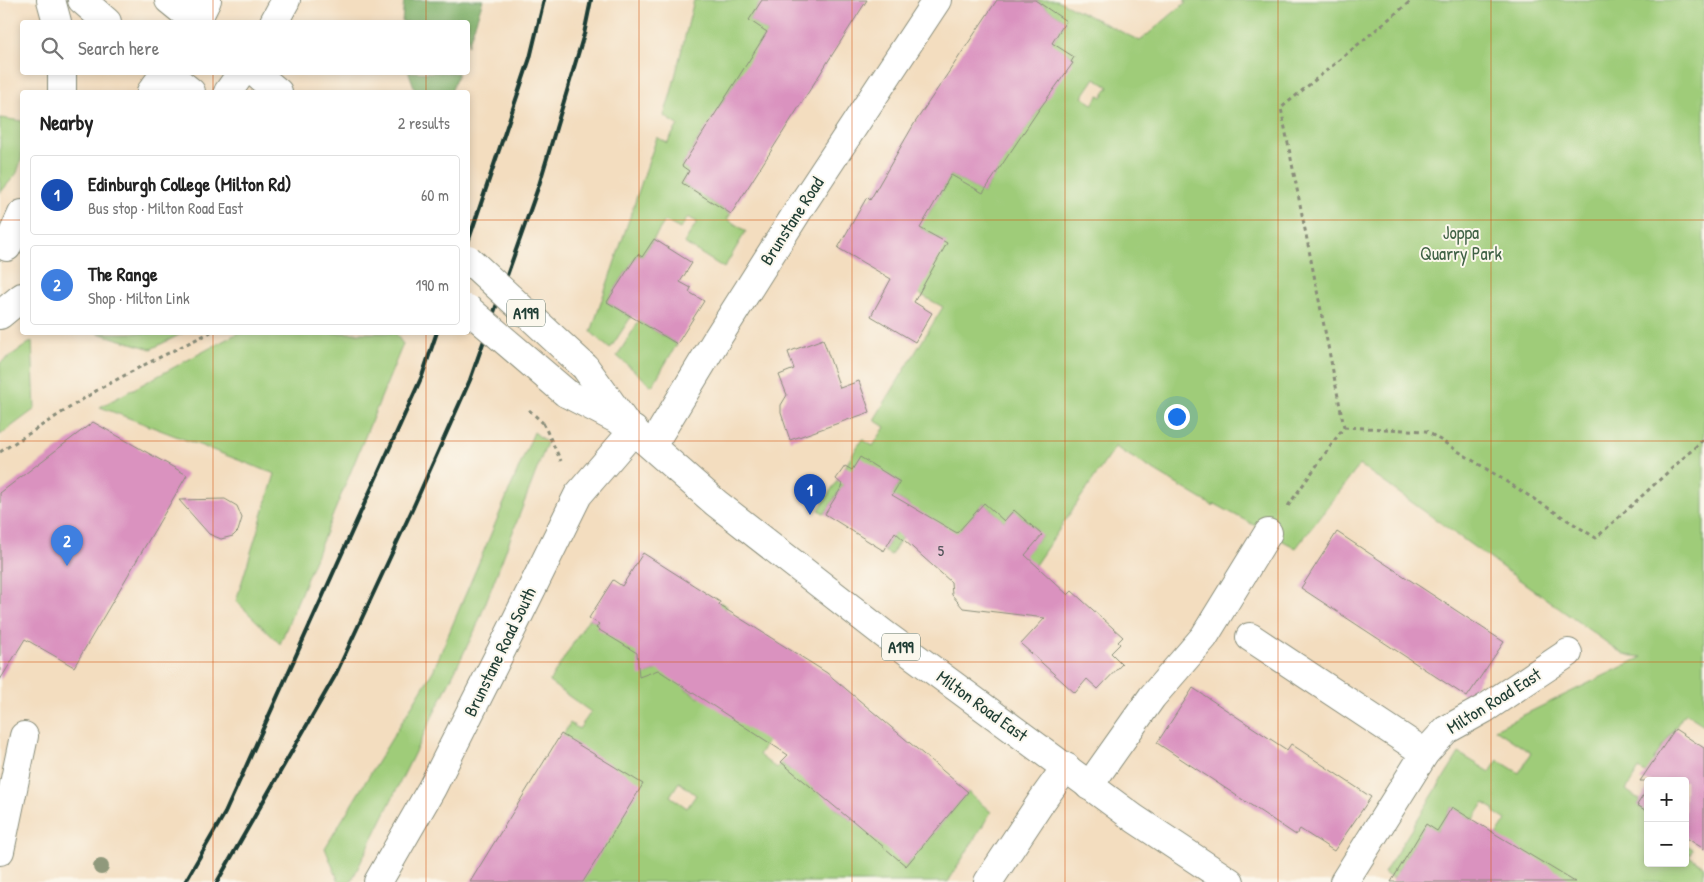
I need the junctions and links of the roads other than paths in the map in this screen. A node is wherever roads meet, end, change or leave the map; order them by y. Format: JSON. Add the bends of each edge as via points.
{"nodes":[{"id":1,"x":51,"y":0,"type":"edge"},
{"id":2,"x":82,"y":0,"type":"edge"},
{"id":3,"x":169,"y":0,"type":"edge"},
{"id":4,"x":207,"y":0,"type":"edge"},
{"id":5,"x":286,"y":0,"type":"edge"},
{"id":6,"x":937,"y":0,"type":"edge"},
{"id":7,"x":56,"y":20,"type":"edge"},
{"id":8,"x":105,"y":20,"type":"edge"},
{"id":9,"x":194,"y":20,"type":"edge"},
{"id":10,"x":197,"y":20,"type":"edge"},
{"id":11,"x":275,"y":20,"type":"edge"},
{"id":12,"x":62,"y":75,"type":"edge"},
{"id":13,"x":164,"y":75,"type":"edge"},
{"id":14,"x":170,"y":75,"type":"edge"},
{"id":15,"x":240,"y":75,"type":"edge"},
{"id":16,"x":258,"y":75,"type":"edge"},
{"id":17,"x":62,"y":90,"type":"edge"},
{"id":18,"x":152,"y":90,"type":"edge"},
{"id":19,"x":188,"y":90,"type":"edge"},
{"id":20,"x":229,"y":90,"type":"edge"},
{"id":21,"x":276,"y":90,"type":"edge"},
{"id":22,"x":20,"y":219,"type":"edge"},
{"id":23,"x":10,"y":245,"type":"edge"},
{"id":24,"x":470,"y":262,"type":"edge"},
{"id":25,"x":20,"y":299,"type":"edge"},
{"id":26,"x":470,"y":311,"type":"edge"},
{"id":27,"x":0,"y":315,"type":"edge"},
{"id":28,"x":637,"y":433,"type":"junction"},
{"id":29,"x":1268,"y":533,"type":"road end"},
{"id":30,"x":1250,"y":637,"type":"dead end"},
{"id":31,"x":1568,"y":653,"type":"dead end"},
{"id":32,"x":24,"y":736,"type":"dead end"},
{"id":33,"x":1425,"y":753,"type":"junction"},
{"id":34,"x":1066,"y":768,"type":"junction"},
{"id":35,"x":1089,"y":786,"type":"junction"},
{"id":36,"x":0,"y":852,"type":"edge"},
{"id":37,"x":378,"y":882,"type":"edge"},
{"id":38,"x":988,"y":882,"type":"edge"},
{"id":39,"x":1230,"y":882,"type":"edge"},
{"id":40,"x":1344,"y":882,"type":"edge"}],
"edges":[{"from":1,"to":7,"type":"street"},
{"from":2,"to":8,"type":"street"},
{"from":3,"to":9,"type":"street"},
{"from":4,"to":10,"type":"street"},
{"from":5,"to":11,"type":"street"},
{"from":6,"to":28,"type":"street","name":"Brunstane Road","via":[[802,204],[716,342]]},
{"from":12,"to":17,"type":"street"},
{"from":13,"to":18,"type":"street"},
{"from":14,"to":19,"type":"street"},
{"from":15,"to":20,"type":"street"},
{"from":16,"to":21,"type":"street"},
{"from":22,"to":23,"type":"street"},
{"from":24,"to":28,"type":"street","name":"Milton Road East","number":"A199","bridge":true,"via":[[586,367]]},
{"from":25,"to":27,"type":"street"},
{"from":26,"to":28,"type":"street","name":"Milton Road East","number":"A199","bridge":true,"via":[[566,393]]},
{"from":28,"to":34,"type":"street","name":"Milton Road East","number":"A199","via":[[716,503],[884,634]]},
{"from":28,"to":37,"type":"street","name":"Brunstane Road South","via":[[578,496],[436,779]]},
{"from":29,"to":35,"type":"street","via":[[1204,637],[1152,697]]},
{"from":30,"to":33,"type":"street"},
{"from":31,"to":33,"type":"street","name":"Milton Road East","via":[[1484,709],[1446,730]]},
{"from":32,"to":36,"type":"street"},
{"from":33,"to":40,"type":"street","name":"Milton Road East"},
{"from":34,"to":35,"type":"street","name":"Milton Road East","number":"A199"},
{"from":34,"to":38,"type":"street"},
{"from":35,"to":39,"type":"street","name":"Milton Road East","number":"A199"}]}
